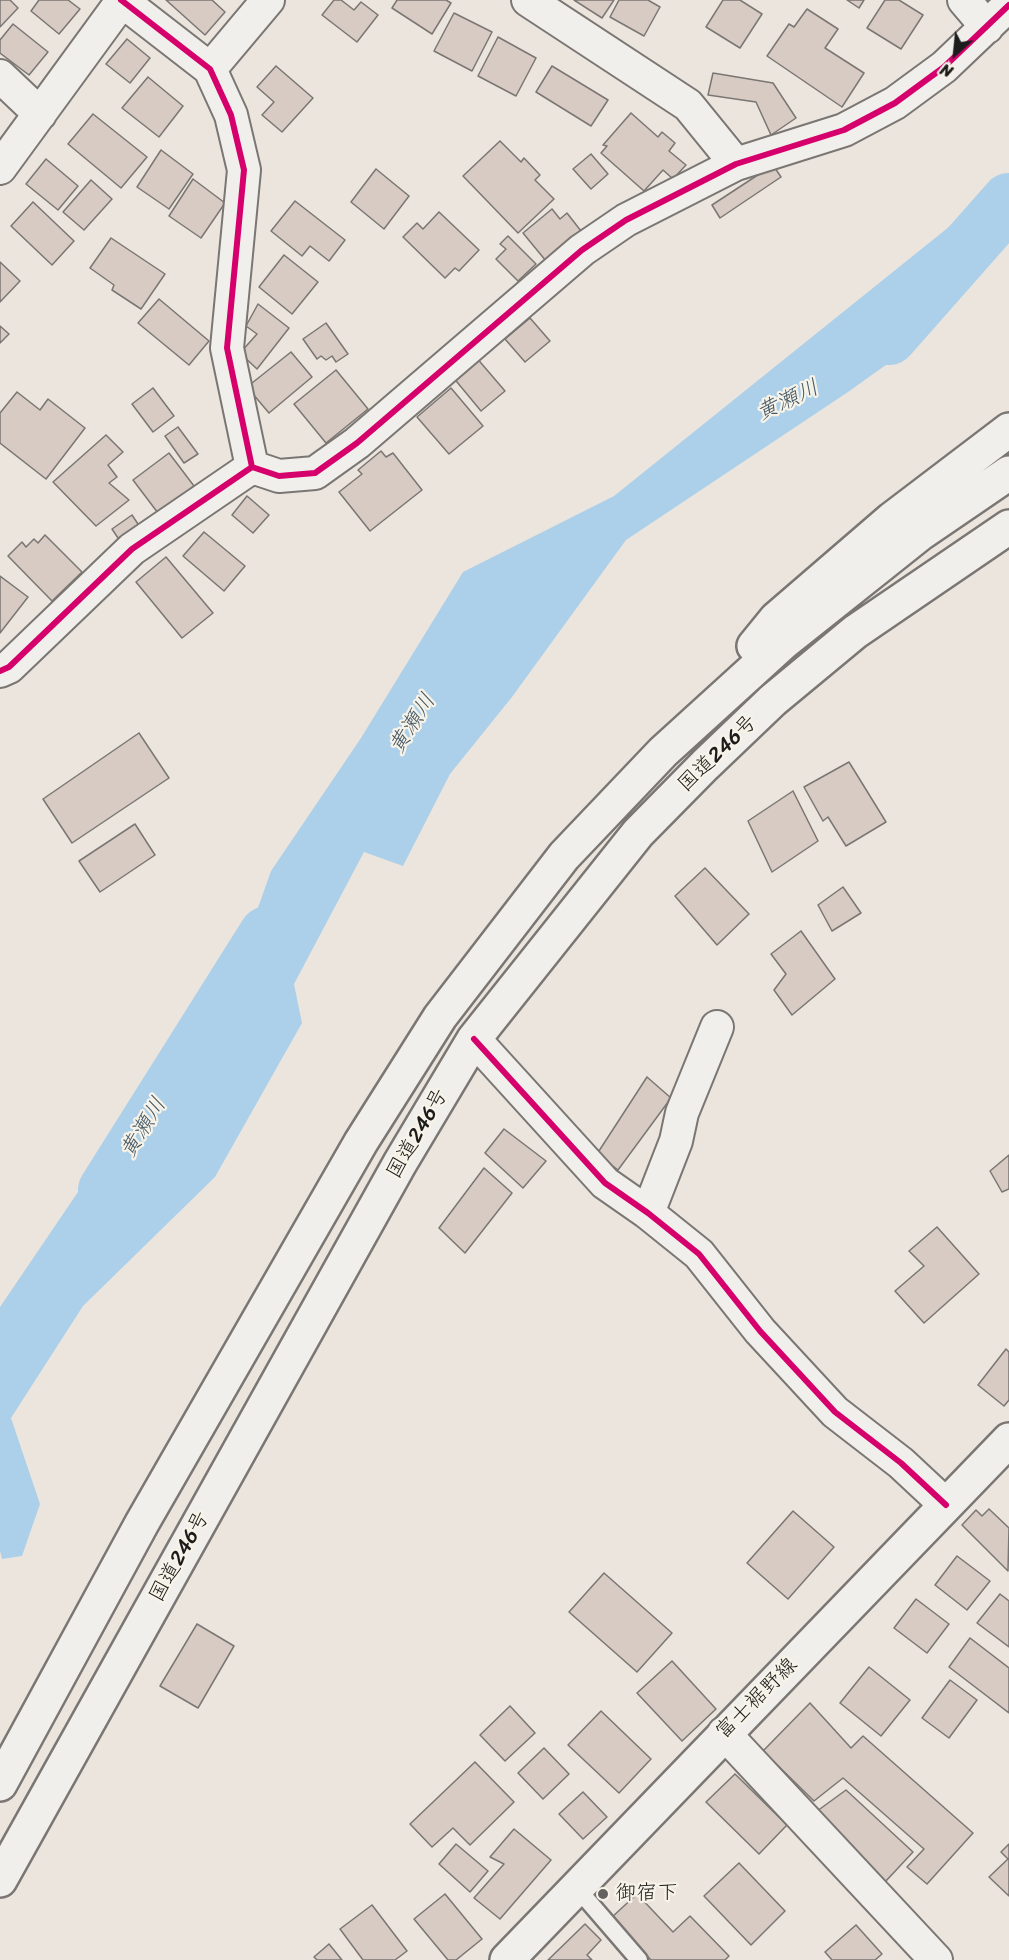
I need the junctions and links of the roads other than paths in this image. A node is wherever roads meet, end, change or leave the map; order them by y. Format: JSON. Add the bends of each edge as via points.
{"nodes":[{"id":1,"x":268,"y":0,"type":"edge"},
{"id":2,"x":528,"y":0,"type":"edge"},
{"id":3,"x":963,"y":0,"type":"edge"},
{"id":4,"x":122,"y":1,"type":"edge"},
{"id":5,"x":1009,"y":5,"type":"edge"},
{"id":6,"x":987,"y":27,"type":"junction"},
{"id":7,"x":210,"y":69,"type":"junction"},
{"id":8,"x":0,"y":76,"type":"edge"},
{"id":9,"x":40,"y":114,"type":"junction"},
{"id":10,"x":736,"y":165,"type":"junction"},
{"id":11,"x":0,"y":168,"type":"edge"},
{"id":12,"x":1009,"y":430,"type":"edge"},
{"id":13,"x":252,"y":467,"type":"junction"},
{"id":14,"x":1009,"y":473,"type":"edge"},
{"id":15,"x":1009,"y":527,"type":"edge"},
{"id":16,"x":1009,"y":548,"type":"edge"},
{"id":17,"x":934,"y":579,"type":"junction"},
{"id":18,"x":0,"y":671,"type":"edge"},
{"id":19,"x":663,"y":752,"type":"junction"},
{"id":20,"x":717,"y":1027,"type":"dead end"},
{"id":21,"x":474,"y":1039,"type":"junction"},
{"id":22,"x":648,"y":1213,"type":"junction"},
{"id":23,"x":1009,"y":1440,"type":"edge"},
{"id":24,"x":946,"y":1505,"type":"junction"},
{"id":25,"x":724,"y":1732,"type":"junction"},
{"id":26,"x":0,"y":1784,"type":"edge"},
{"id":27,"x":0,"y":1880,"type":"edge"},
{"id":28,"x":576,"y":1887,"type":"junction"},
{"id":29,"x":507,"y":1960,"type":"edge"},
{"id":30,"x":639,"y":1960,"type":"edge"},
{"id":31,"x":936,"y":1960,"type":"edge"}],
"edges":[{"from":1,"to":7,"type":"street"},
{"from":2,"to":10,"type":"street","via":[[688,105]]},
{"from":3,"to":6,"type":"street"},
{"from":4,"to":7,"type":"street"},
{"from":4,"to":9,"type":"street"},
{"from":5,"to":6,"type":"street"},
{"from":6,"to":10,"type":"street","via":[[895,103],[844,130]]},
{"from":7,"to":13,"type":"street","via":[[231,115],[244,170],[227,348]]},
{"from":8,"to":9,"type":"street"},
{"from":9,"to":11,"type":"street"},
{"from":10,"to":13,"type":"street","via":[[626,220],[582,250],[357,443],[315,473],[279,476]]},
{"from":12,"to":19,"type":"main road","via":[[892,519],[776,619]]},
{"from":13,"to":18,"type":"street","via":[[132,549],[9,667]]},
{"from":14,"to":19,"type":"main road","name":"国道246号","via":[[921,533],[793,635]]},
{"from":15,"to":17,"type":"main road","name":"国道246号"},
{"from":16,"to":17,"type":"main road"},
{"from":17,"to":21,"type":"main road","name":"国道246号","via":[[855,632],[705,765],[638,833]]},
{"from":19,"to":26,"type":"main road","name":"国道246号","via":[[564,856],[440,1017],[337,1184],[142,1523]]},
{"from":20,"to":22,"type":"street"},
{"from":21,"to":22,"type":"street","via":[[605,1183]]},
{"from":21,"to":27,"type":"main road","name":"国道246号","via":[[400,1163]]},
{"from":22,"to":24,"type":"street","via":[[699,1254],[760,1332],[835,1412],[901,1463]]},
{"from":23,"to":24,"type":"main road","name":"富士裾野線"},
{"from":24,"to":25,"type":"main road","name":"富士裾野線"},
{"from":25,"to":28,"type":"main road","name":"富士裾野線"},
{"from":25,"to":31,"type":"street"},
{"from":28,"to":29,"type":"main road","name":"富士裾野線"},
{"from":28,"to":30,"type":"lane"}]}
